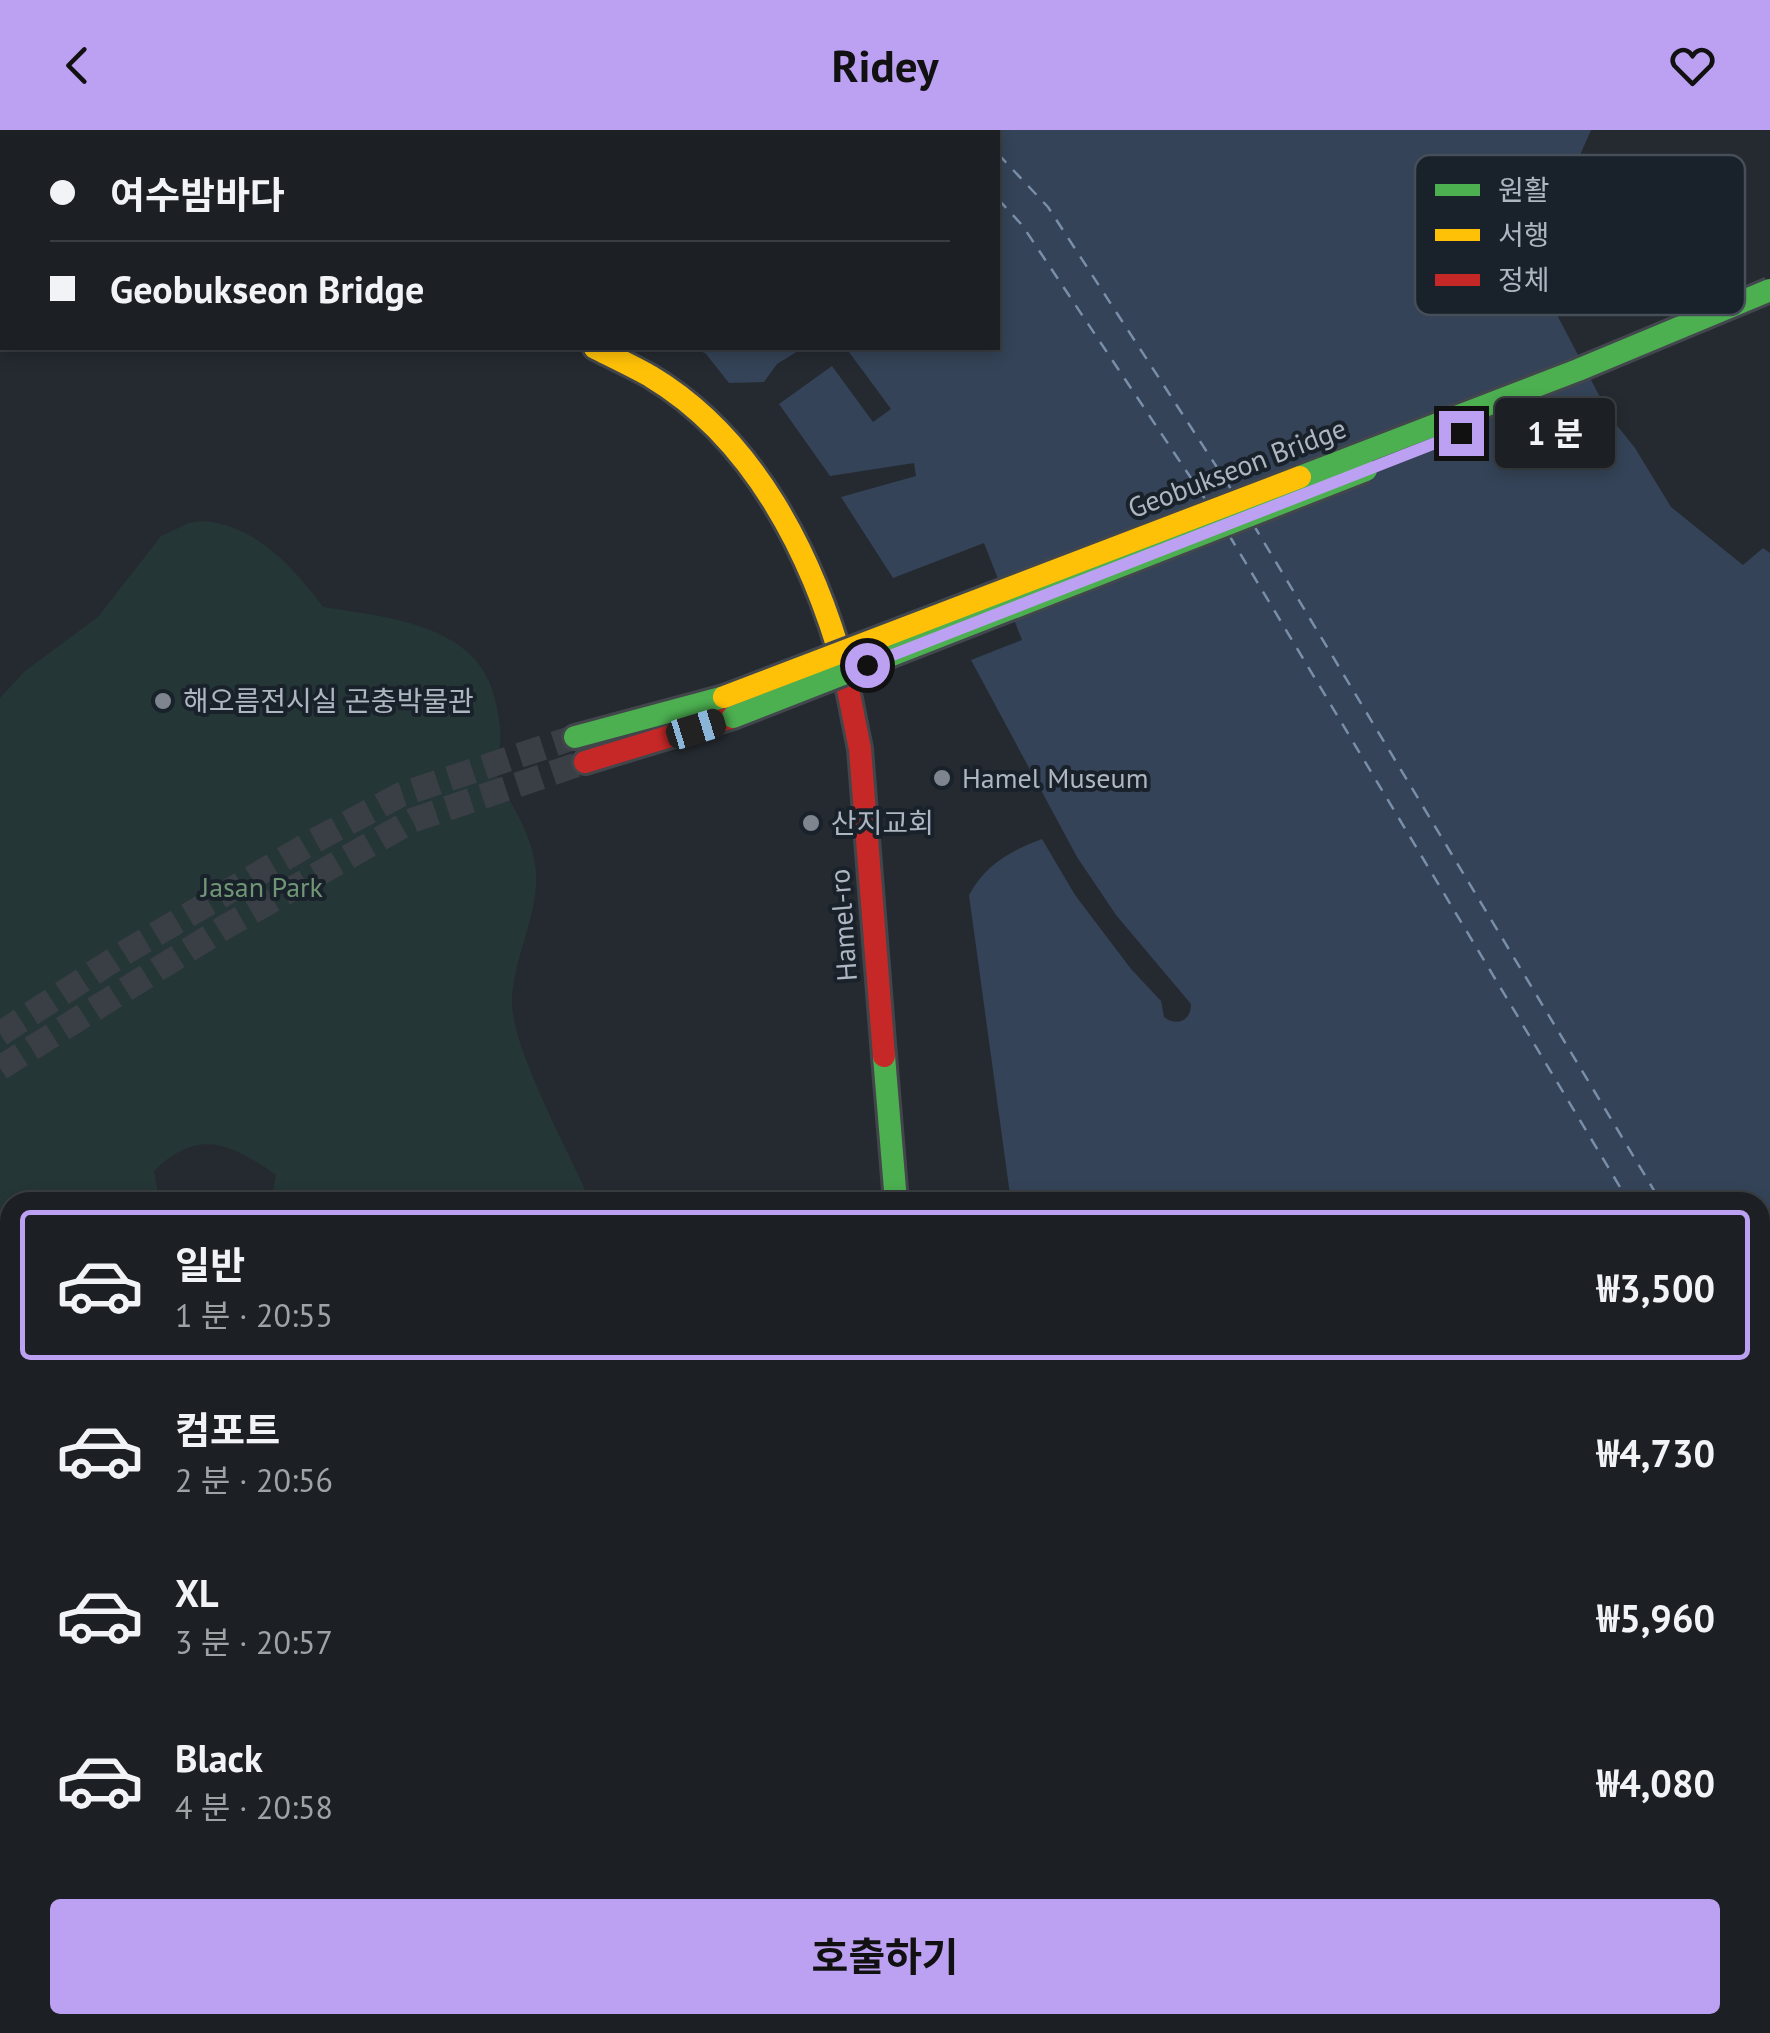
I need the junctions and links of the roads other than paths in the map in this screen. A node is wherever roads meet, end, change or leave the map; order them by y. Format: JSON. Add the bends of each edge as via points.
{"nodes":[{"id":1,"x":1770,"y":290,"type":"edge"},
{"id":2,"x":1745,"y":300,"type":"edge"},
{"id":3,"x":1770,"y":308,"type":"edge"},
{"id":4,"x":1710,"y":315,"type":"edge"},
{"id":5,"x":599,"y":350,"type":"edge"},
{"id":6,"x":728,"y":707,"type":"junction"},
{"id":7,"x":575,"y":737,"type":"tunnel mouth"},
{"id":8,"x":585,"y":762,"type":"tunnel mouth"},
{"id":9,"x":895,"y":1192,"type":"edge"}],
"edges":[{"from":1,"to":2,"type":"main road","name":"Geobukseon Bridge","bridge":true},
{"from":3,"to":6,"type":"main road","name":"Geobukseon Bridge","bridge":true},
{"from":4,"to":6,"type":"main road","name":"Geobukseon Bridge","bridge":true},
{"from":5,"to":9,"type":"main road","name":"Hamel-ro","via":[[679,396],[731,444],[764,488],[821,591],[855,708]]},
{"from":6,"to":7,"type":"main road"},
{"from":6,"to":8,"type":"main road"}]}
